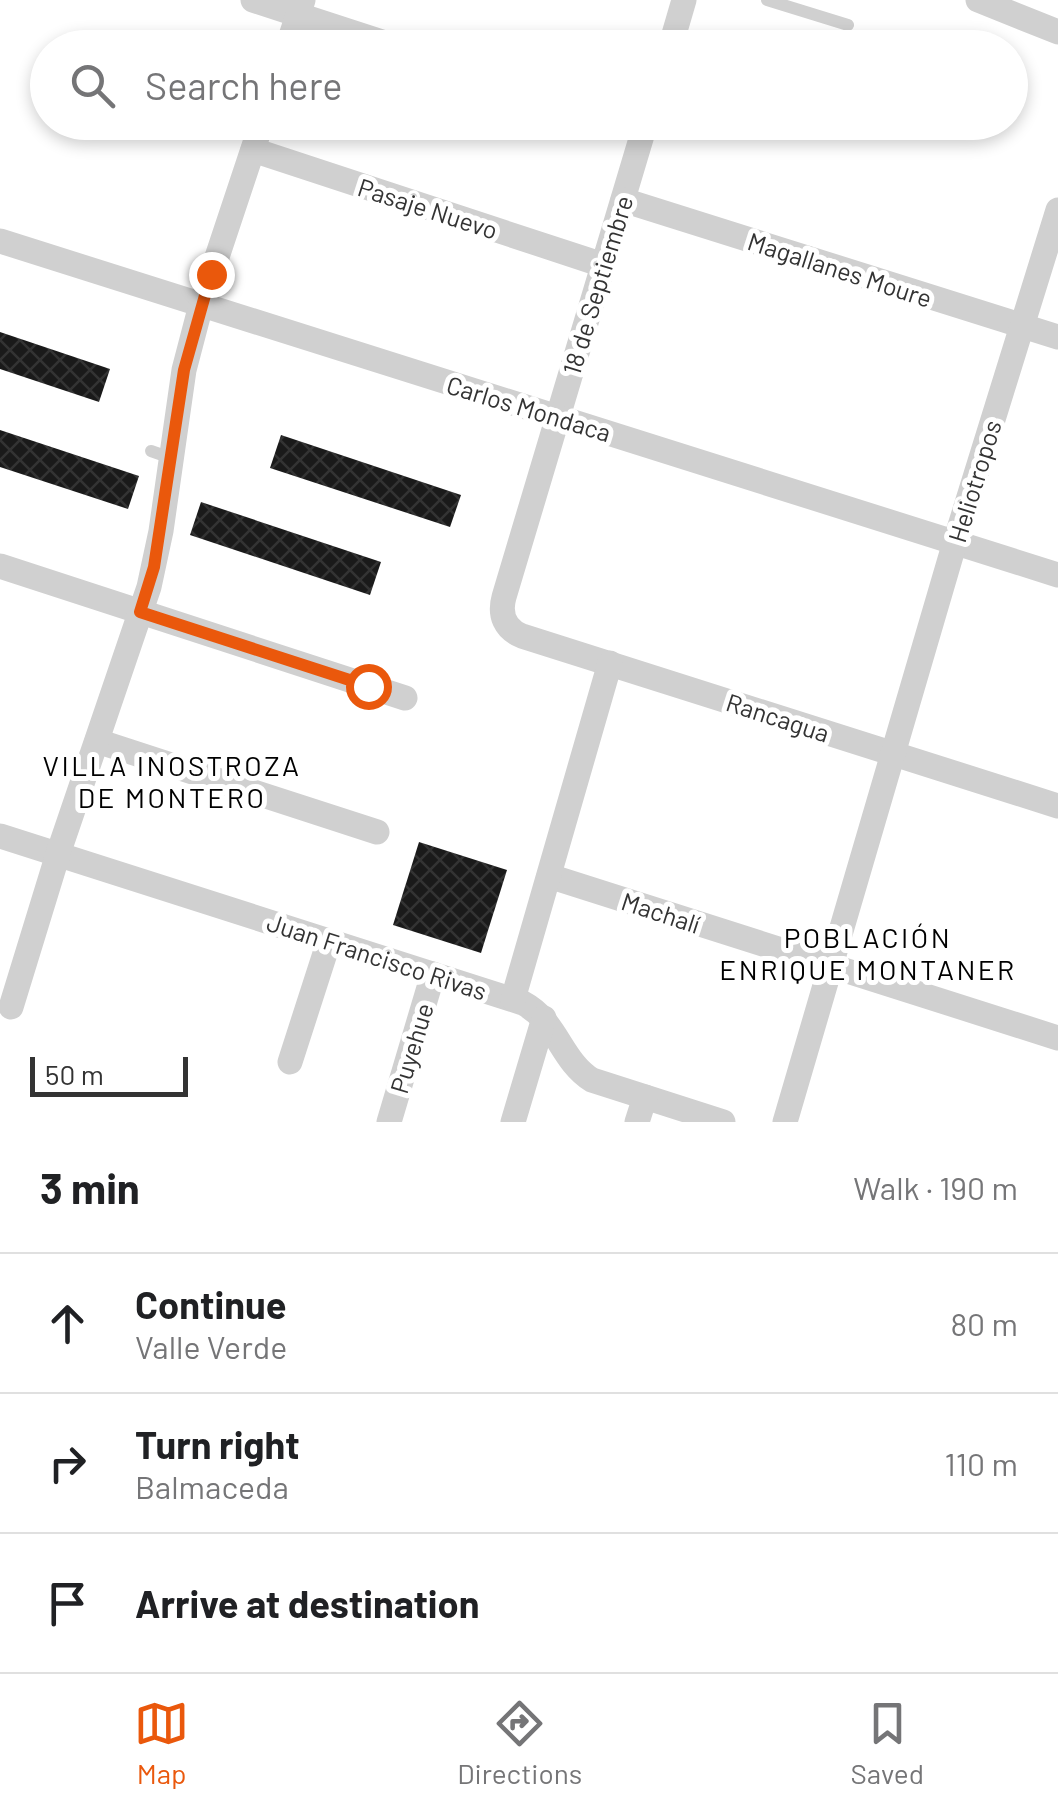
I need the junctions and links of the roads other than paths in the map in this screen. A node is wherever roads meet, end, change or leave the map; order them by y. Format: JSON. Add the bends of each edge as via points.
{"nodes":[{"id":1,"x":253,"y":0,"type":"edge"},
{"id":2,"x":684,"y":0,"type":"edge"},
{"id":3,"x":768,"y":0,"type":"edge"},
{"id":4,"x":978,"y":0,"type":"edge"},
{"id":5,"x":300,"y":8,"type":"edge"},
{"id":6,"x":848,"y":25,"type":"dead end"},
{"id":7,"x":355,"y":30,"type":"edge"},
{"id":8,"x":675,"y":30,"type":"edge"},
{"id":9,"x":1058,"y":32,"type":"edge"},
{"id":10,"x":256,"y":140,"type":"edge"},
{"id":11,"x":638,"y":140,"type":"edge"},
{"id":12,"x":253,"y":150,"type":"junction"},
{"id":13,"x":623,"y":200,"type":"junction"},
{"id":14,"x":1058,"y":210,"type":"edge"},
{"id":15,"x":0,"y":241,"type":"edge"},
{"id":16,"x":603,"y":265,"type":"junction"},
{"id":17,"x":201,"y":305,"type":"junction"},
{"id":18,"x":1022,"y":326,"type":"junction"},
{"id":19,"x":1058,"y":337,"type":"edge"},
{"id":20,"x":557,"y":417,"type":"junction"},
{"id":21,"x":955,"y":542,"type":"junction"},
{"id":22,"x":0,"y":566,"type":"edge"},
{"id":23,"x":1058,"y":575,"type":"edge"},
{"id":24,"x":140,"y":612,"type":"junction"},
{"id":25,"x":504,"y":620,"type":"joint"},
{"id":26,"x":610,"y":663,"type":"junction"},
{"id":27,"x":406,"y":698,"type":"dead end"},
{"id":28,"x":98,"y":741,"type":"junction"},
{"id":29,"x":894,"y":754,"type":"junction"},
{"id":30,"x":1058,"y":806,"type":"edge"},
{"id":31,"x":376,"y":832,"type":"dead end"},
{"id":32,"x":0,"y":836,"type":"edge"},
{"id":33,"x":58,"y":854,"type":"junction"},
{"id":34,"x":549,"y":876,"type":"junction"},
{"id":35,"x":329,"y":941,"type":"junction"},
{"id":36,"x":831,"y":966,"type":"junction"},
{"id":37,"x":433,"y":974,"type":"junction"},
{"id":38,"x":513,"y":999,"type":"junction"},
{"id":39,"x":11,"y":1008,"type":"dead end"},
{"id":40,"x":544,"y":1018,"type":"junction"},
{"id":41,"x":1058,"y":1038,"type":"edge"},
{"id":42,"x":290,"y":1062,"type":"dead end"},
{"id":43,"x":641,"y":1110,"type":"edge"},
{"id":44,"x":388,"y":1122,"type":"edge"},
{"id":45,"x":513,"y":1122,"type":"edge"},
{"id":46,"x":724,"y":1122,"type":"edge"},
{"id":47,"x":785,"y":1122,"type":"edge"}],
"edges":[{"from":1,"to":5,"type":"street"},
{"from":2,"to":8,"type":"street"},
{"from":3,"to":6,"type":"lane"},
{"from":4,"to":9,"type":"street"},
{"from":5,"to":7,"type":"street"},
{"from":10,"to":12,"type":"street"},
{"from":11,"to":13,"type":"street","name":"18 de Septiembre"},
{"from":12,"to":16,"type":"street","name":"Pasaje Nuevo"},
{"from":12,"to":17,"type":"street"},
{"from":13,"to":16,"type":"street","name":"18 de Septiembre"},
{"from":13,"to":18,"type":"street","name":"Magallanes Moure"},
{"from":14,"to":18,"type":"street","name":"Heliotropos"},
{"from":15,"to":17,"type":"street","name":"Carlos Mondaca"},
{"from":16,"to":20,"type":"street","name":"18 de Septiembre"},
{"from":17,"to":20,"type":"street","name":"Carlos Mondaca"},
{"from":17,"to":24,"type":"street","via":[[161,455],[154,567]]},
{"from":18,"to":19,"type":"street","name":"Magallanes Moure"},
{"from":18,"to":21,"type":"street","name":"Heliotropos"},
{"from":20,"to":21,"type":"street","name":"Carlos Mondaca"},
{"from":20,"to":25,"type":"street","name":"18 de Septiembre","via":[[502,605]]},
{"from":21,"to":23,"type":"street","name":"Carlos Mondaca"},
{"from":21,"to":29,"type":"street","name":"Heliotropos"},
{"from":22,"to":24,"type":"street"},
{"from":24,"to":27,"type":"street"},
{"from":24,"to":28,"type":"street"},
{"from":25,"to":26,"type":"street","name":"Rancagua","via":[[514,633]]},
{"from":26,"to":29,"type":"street","name":"Rancagua"},
{"from":26,"to":34,"type":"street"},
{"from":28,"to":31,"type":"street"},
{"from":28,"to":33,"type":"street"},
{"from":29,"to":30,"type":"street","name":"Rancagua"},
{"from":29,"to":36,"type":"street","name":"Heliotropos"},
{"from":32,"to":33,"type":"street","name":"Juan Francisco Rivas"},
{"from":33,"to":35,"type":"street","name":"Juan Francisco Rivas"},
{"from":33,"to":39,"type":"street"},
{"from":34,"to":36,"type":"street","name":"Machalí"},
{"from":34,"to":38,"type":"street"},
{"from":35,"to":37,"type":"street","name":"Juan Francisco Rivas"},
{"from":35,"to":42,"type":"street"},
{"from":36,"to":41,"type":"street","name":"Machalí"},
{"from":36,"to":47,"type":"street","name":"Heliotropos"},
{"from":37,"to":38,"type":"street","name":"Juan Francisco Rivas"},
{"from":37,"to":44,"type":"street","name":"Puyehue"},
{"from":38,"to":40,"type":"street","name":"Juan Francisco Rivas"},
{"from":40,"to":43,"type":"street","name":"Juan Francisco Rivas","via":[[584,1076]]},
{"from":40,"to":45,"type":"street"},
{"from":43,"to":46,"type":"street","name":"Juan Francisco Rivas"}]}
